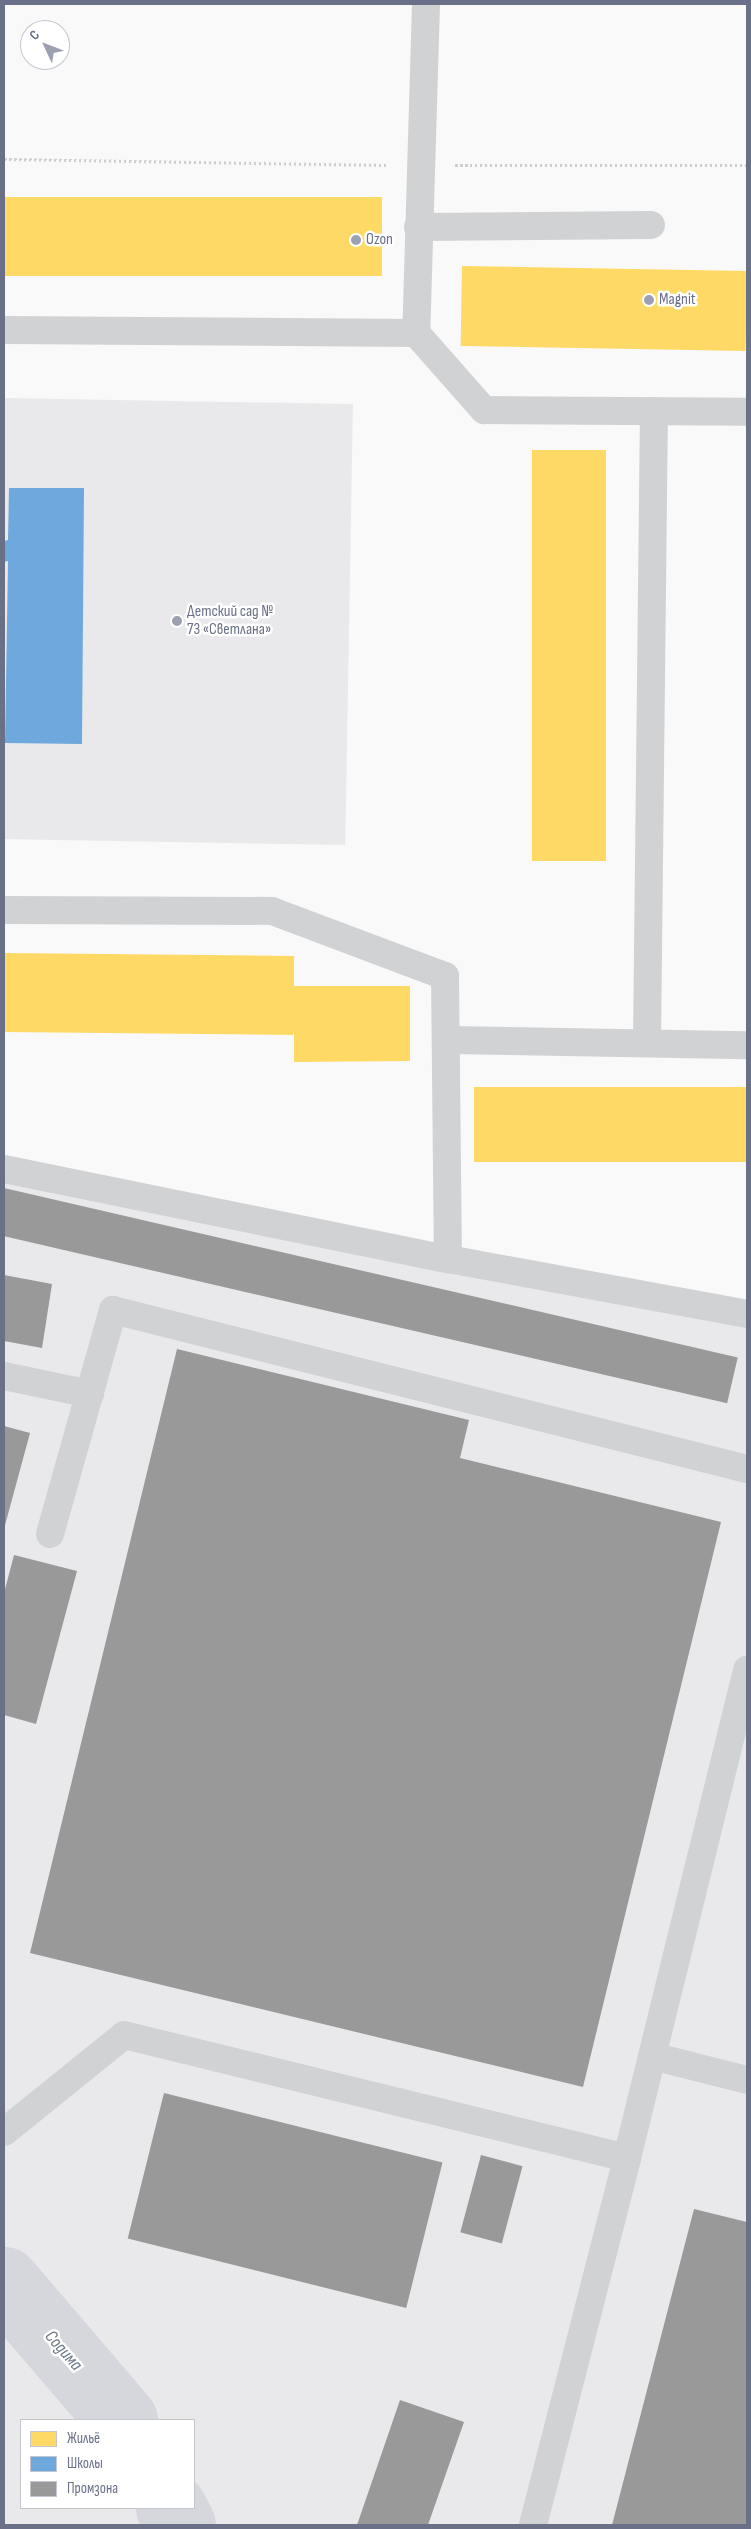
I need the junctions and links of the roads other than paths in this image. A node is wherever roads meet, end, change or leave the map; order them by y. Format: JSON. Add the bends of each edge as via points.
{"nodes":[{"id":1,"x":426,"y":4,"type":"edge"},
{"id":2,"x":651,"y":225,"type":"dead end"},
{"id":3,"x":418,"y":227,"type":"junction"},
{"id":4,"x":4,"y":330,"type":"edge"},
{"id":5,"x":416,"y":333,"type":"junction"},
{"id":6,"x":654,"y":411,"type":"junction"},
{"id":7,"x":747,"y":412,"type":"edge"},
{"id":8,"x":4,"y":910,"type":"edge"},
{"id":9,"x":449,"y":1040,"type":"junction"},
{"id":10,"x":647,"y":1043,"type":"junction"},
{"id":11,"x":747,"y":1046,"type":"edge"},
{"id":12,"x":4,"y":1169,"type":"edge"},
{"id":13,"x":448,"y":1260,"type":"junction"},
{"id":14,"x":747,"y":1314,"type":"edge"},
{"id":15,"x":4,"y":1376,"type":"edge"},
{"id":16,"x":90,"y":1394,"type":"junction"},
{"id":17,"x":747,"y":1469,"type":"edge"},
{"id":18,"x":50,"y":1534,"type":"dead end"},
{"id":19,"x":747,"y":1670,"type":"edge"},
{"id":20,"x":652,"y":2056,"type":"junction"},
{"id":21,"x":747,"y":2080,"type":"edge"},
{"id":22,"x":4,"y":2132,"type":"edge"},
{"id":23,"x":627,"y":2158,"type":"junction"},
{"id":24,"x":533,"y":2525,"type":"edge"}],
"edges":[{"from":1,"to":3,"type":"lane"},
{"from":2,"to":3,"type":"lane"},
{"from":3,"to":5,"type":"lane"},
{"from":4,"to":5,"type":"lane"},
{"from":5,"to":6,"type":"lane","via":[[484,410]]},
{"from":6,"to":7,"type":"lane"},
{"from":6,"to":10,"type":"lane"},
{"from":8,"to":9,"type":"lane","via":[[272,911],[446,976]]},
{"from":9,"to":10,"type":"lane"},
{"from":9,"to":13,"type":"lane"},
{"from":10,"to":11,"type":"lane"},
{"from":12,"to":13,"type":"lane"},
{"from":13,"to":14,"type":"lane"},
{"from":15,"to":16,"type":"lane"},
{"from":16,"to":17,"type":"lane","via":[[113,1310]]},
{"from":16,"to":18,"type":"lane"},
{"from":19,"to":20,"type":"lane"},
{"from":20,"to":21,"type":"lane"},
{"from":20,"to":23,"type":"lane"},
{"from":22,"to":23,"type":"lane","via":[[124,2035]]},
{"from":23,"to":24,"type":"lane"}]}
